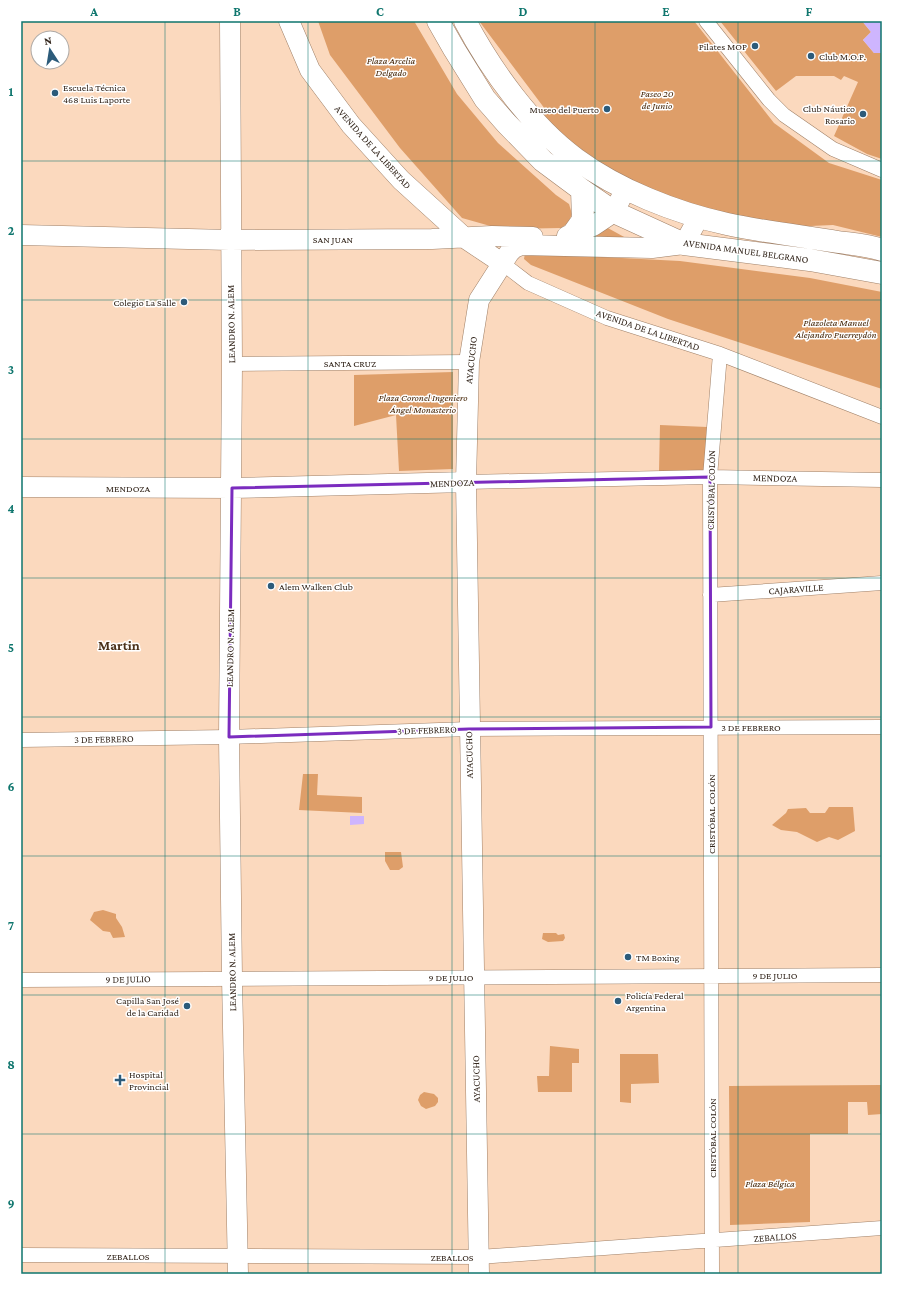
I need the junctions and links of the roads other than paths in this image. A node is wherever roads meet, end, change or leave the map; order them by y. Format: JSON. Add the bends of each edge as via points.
{"nodes":[{"id":1,"x":230,"y":21,"type":"edge"},
{"id":2,"x":289,"y":21,"type":"edge"},
{"id":3,"x":438,"y":21,"type":"edge"},
{"id":4,"x":465,"y":21,"type":"edge"},
{"id":5,"x":706,"y":21,"type":"edge"},
{"id":6,"x":573,"y":156,"type":"junction"},
{"id":7,"x":882,"y":170,"type":"edge"},
{"id":8,"x":559,"y":173,"type":"junction"},
{"id":9,"x":582,"y":190,"type":"junction"},
{"id":10,"x":625,"y":190,"type":"junction"},
{"id":11,"x":614,"y":212,"type":"junction"},
{"id":12,"x":699,"y":217,"type":"junction"},
{"id":13,"x":573,"y":234,"type":"junction"},
{"id":14,"x":21,"y":235,"type":"edge"},
{"id":15,"x":466,"y":239,"type":"junction"},
{"id":16,"x":230,"y":240,"type":"junction"},
{"id":17,"x":684,"y":244,"type":"junction"},
{"id":18,"x":882,"y":250,"type":"edge"},
{"id":19,"x":508,"y":255,"type":"junction"},
{"id":20,"x":882,"y":274,"type":"edge"},
{"id":21,"x":720,"y":354,"type":"junction"},
{"id":22,"x":469,"y":362,"type":"junction"},
{"id":23,"x":232,"y":364,"type":"junction"},
{"id":24,"x":882,"y":417,"type":"edge"},
{"id":25,"x":710,"y":477,"type":"junction"},
{"id":26,"x":882,"y":480,"type":"edge"},
{"id":27,"x":466,"y":482,"type":"junction"},
{"id":28,"x":21,"y":487,"type":"edge"},
{"id":29,"x":232,"y":488,"type":"junction"},
{"id":30,"x":882,"y":583,"type":"edge"},
{"id":31,"x":710,"y":595,"type":"junction"},
{"id":32,"x":882,"y":726,"type":"edge"},
{"id":33,"x":711,"y":727,"type":"junction"},
{"id":34,"x":469,"y":729,"type":"junction"},
{"id":35,"x":229,"y":737,"type":"junction"},
{"id":36,"x":21,"y":740,"type":"edge"},
{"id":37,"x":882,"y":975,"type":"edge"},
{"id":38,"x":711,"y":976,"type":"junction"},
{"id":39,"x":475,"y":977,"type":"junction"},
{"id":40,"x":232,"y":978,"type":"junction"},
{"id":41,"x":21,"y":980,"type":"edge"},
{"id":42,"x":882,"y":1228,"type":"edge"},
{"id":43,"x":712,"y":1241,"type":"junction"},
{"id":44,"x":21,"y":1255,"type":"edge"},
{"id":45,"x":238,"y":1265,"type":"edge"},
{"id":46,"x":479,"y":1266,"type":"edge"},
{"id":47,"x":712,"y":1274,"type":"edge"}],
"edges":[{"from":1,"to":16,"type":"main road","name":"LEANDRO N. ALEM"},
{"from":2,"to":15,"type":"main road","name":"AVENIDA DE LA LIBERTAD","via":[[310,70],[351,125],[401,180]]},
{"from":3,"to":8,"type":"main road","name":"AVENIDA MANUEL BELGRANO","via":[[485,99],[506,124],[543,161]]},
{"from":4,"to":6,"type":"main road","via":[[510,90],[544,131]]},
{"from":5,"to":7,"type":"street","via":[[784,115],[833,149]]},
{"from":6,"to":8,"type":"main road"},
{"from":6,"to":10,"type":"main road"},
{"from":8,"to":9,"type":"main road","name":"AVENIDA MANUEL BELGRANO"},
{"from":9,"to":11,"type":"main road","name":"AVENIDA MANUEL BELGRANO"},
{"from":9,"to":13,"type":"main road","via":[[583,220]]},
{"from":10,"to":11,"type":"main road","name":"SAN JUAN"},
{"from":10,"to":12,"type":"main road"},
{"from":11,"to":13,"type":"main road","name":"SAN JUAN","via":[[593,226]]},
{"from":11,"to":17,"type":"main road","name":"AVENIDA MANUEL BELGRANO"},
{"from":12,"to":17,"type":"main road"},
{"from":12,"to":18,"type":"main road"},
{"from":13,"to":15,"type":"main road","name":"SAN JUAN","via":[[562,238],[503,236]]},
{"from":14,"to":16,"type":"main road","name":"SAN JUAN"},
{"from":15,"to":16,"type":"main road","name":"SAN JUAN"},
{"from":15,"to":19,"type":"main road","name":"AVENIDA DE LA LIBERTAD"},
{"from":16,"to":23,"type":"main road","name":"LEANDRO N. ALEM"},
{"from":17,"to":19,"type":"main road","via":[[652,248],[521,245]]},
{"from":17,"to":20,"type":"main road","name":"AVENIDA MANUEL BELGRANO","via":[[810,260]]},
{"from":19,"to":21,"type":"street","name":"AVENIDA DE LA LIBERTAD","via":[[528,283],[607,318]]},
{"from":19,"to":22,"type":"main road","name":"AYACUCHO","via":[[479,300]]},
{"from":21,"to":24,"type":"street","name":"AVENIDA DE LA LIBERTAD"},
{"from":21,"to":25,"type":"street","name":"CRISTÓBAL COLÓN"},
{"from":22,"to":23,"type":"street","name":"SANTA CRUZ"},
{"from":22,"to":27,"type":"main road","name":"AYACUCHO"},
{"from":23,"to":29,"type":"main road","name":"LEANDRO N. ALEM"},
{"from":25,"to":26,"type":"street","name":"MENDOZA"},
{"from":25,"to":27,"type":"street","name":"MENDOZA"},
{"from":25,"to":31,"type":"street","name":"CRISTÓBAL COLÓN"},
{"from":27,"to":29,"type":"main road","name":"MENDOZA"},
{"from":27,"to":34,"type":"main road","name":"AYACUCHO"},
{"from":28,"to":29,"type":"main road","name":"MENDOZA"},
{"from":29,"to":35,"type":"main road","name":"LEANDRO N. ALEM"},
{"from":30,"to":31,"type":"street","name":"CAJARAVILLE"},
{"from":31,"to":33,"type":"street","name":"CRISTÓBAL COLÓN"},
{"from":32,"to":33,"type":"street","name":"3 DE FEBRERO"},
{"from":33,"to":34,"type":"street","name":"3 DE FEBRERO"},
{"from":33,"to":38,"type":"street","name":"CRISTÓBAL COLÓN"},
{"from":34,"to":35,"type":"street","name":"3 DE FEBRERO"},
{"from":34,"to":39,"type":"main road","name":"AYACUCHO"},
{"from":35,"to":36,"type":"street","name":"3 DE FEBRERO"},
{"from":35,"to":40,"type":"main road","name":"LEANDRO N. ALEM"},
{"from":37,"to":38,"type":"street","name":"9 DE JULIO"},
{"from":38,"to":39,"type":"street","name":"9 DE JULIO"},
{"from":38,"to":43,"type":"street","name":"CRISTÓBAL COLÓN"},
{"from":39,"to":40,"type":"street","name":"9 DE JULIO"},
{"from":39,"to":46,"type":"main road","name":"AYACUCHO"},
{"from":40,"to":41,"type":"street","name":"9 DE JULIO"},
{"from":40,"to":45,"type":"main road","name":"LEANDRO N. ALEM"},
{"from":42,"to":43,"type":"street","name":"ZEBALLOS"},
{"from":43,"to":46,"type":"street","name":"ZEBALLOS"},
{"from":43,"to":47,"type":"street","name":"CRISTÓBAL COLÓN"},
{"from":44,"to":45,"type":"street","name":"ZEBALLOS"},
{"from":45,"to":46,"type":"street","name":"ZEBALLOS"}]}
